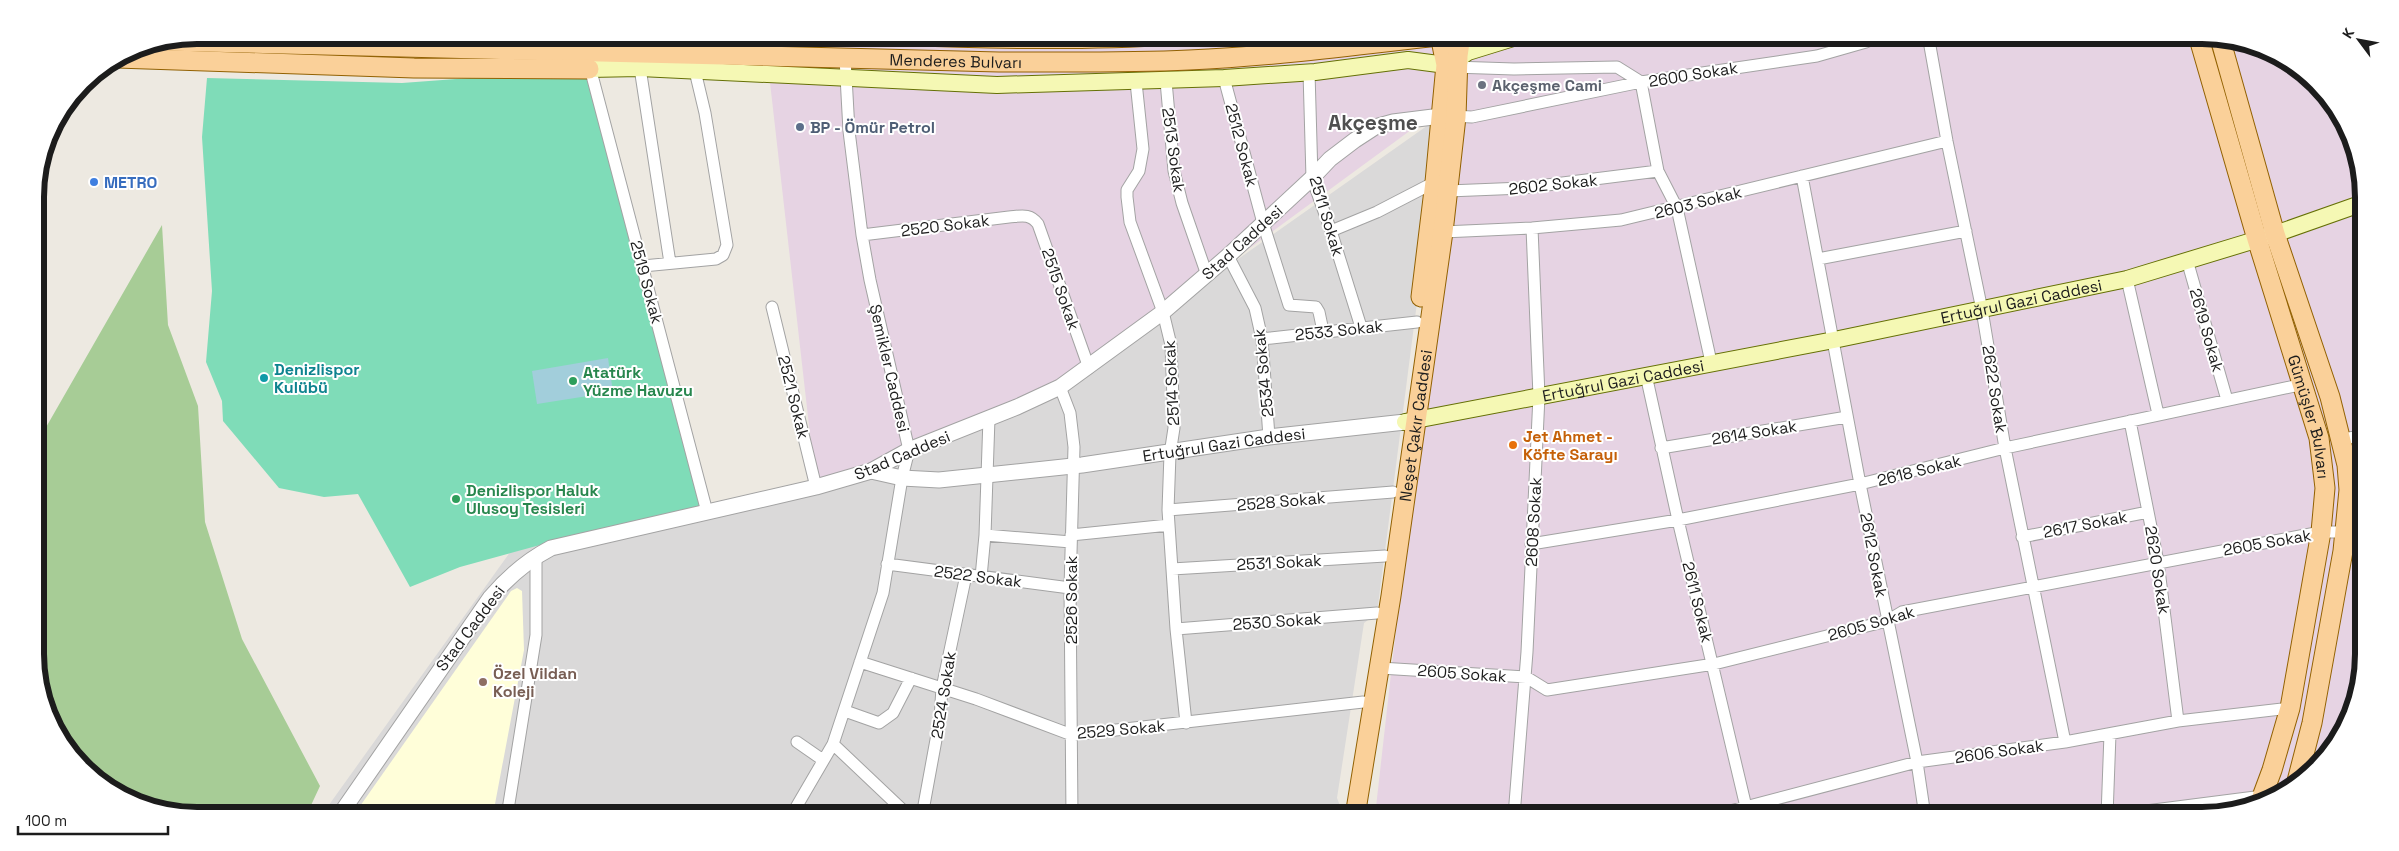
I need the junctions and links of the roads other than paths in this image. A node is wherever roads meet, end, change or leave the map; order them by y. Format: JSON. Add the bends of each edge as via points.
{"nodes":[{"id":1,"x":232,"y":44,"type":"edge"},
{"id":2,"x":1382,"y":44,"type":"edge"},
{"id":3,"x":1445,"y":44,"type":"edge"},
{"id":4,"x":1458,"y":44,"type":"edge"},
{"id":5,"x":1494,"y":44,"type":"edge"},
{"id":6,"x":1859,"y":44,"type":"edge"},
{"id":7,"x":1930,"y":44,"type":"edge"},
{"id":8,"x":2201,"y":44,"type":"edge"},
{"id":9,"x":2222,"y":45,"type":"edge"},
{"id":10,"x":130,"y":58,"type":"edge"},
{"id":11,"x":845,"y":58,"type":"junction"},
{"id":12,"x":590,"y":60,"type":"junction"},
{"id":13,"x":1452,"y":67,"type":"junction"},
{"id":14,"x":640,"y":68,"type":"junction"},
{"id":15,"x":695,"y":71,"type":"junction"},
{"id":16,"x":1309,"y":72,"type":"junction"},
{"id":17,"x":846,"y":78,"type":"junction"},
{"id":18,"x":1224,"y":78,"type":"junction"},
{"id":19,"x":1136,"y":82,"type":"junction"},
{"id":20,"x":1166,"y":82,"type":"junction"},
{"id":21,"x":1641,"y":82,"type":"junction"},
{"id":22,"x":1449,"y":116,"type":"junction"},
{"id":23,"x":1947,"y":141,"type":"junction"},
{"id":24,"x":1658,"y":171,"type":"junction"},
{"id":25,"x":1802,"y":176,"type":"junction"},
{"id":26,"x":1312,"y":178,"type":"junction"},
{"id":27,"x":1442,"y":186,"type":"junction"},
{"id":28,"x":2355,"y":206,"type":"edge"},
{"id":29,"x":1677,"y":208,"type":"junction"},
{"id":30,"x":1027,"y":215,"type":"joint"},
{"id":31,"x":1263,"y":223,"type":"junction"},
{"id":32,"x":1532,"y":228,"type":"junction"},
{"id":33,"x":1331,"y":231,"type":"junction"},
{"id":34,"x":1966,"y":231,"type":"junction"},
{"id":35,"x":1443,"y":232,"type":"junction"},
{"id":36,"x":2275,"y":234,"type":"junction"},
{"id":37,"x":862,"y":235,"type":"junction"},
{"id":38,"x":2257,"y":239,"type":"junction"},
{"id":39,"x":1228,"y":256,"type":"junction"},
{"id":40,"x":1818,"y":259,"type":"junction"},
{"id":41,"x":2187,"y":260,"type":"junction"},
{"id":42,"x":670,"y":264,"type":"junction"},
{"id":43,"x":643,"y":266,"type":"junction"},
{"id":44,"x":1207,"y":275,"type":"junction"},
{"id":45,"x":2127,"y":278,"type":"junction"},
{"id":46,"x":772,"y":307,"type":"dead end"},
{"id":47,"x":1982,"y":310,"type":"junction"},
{"id":48,"x":1162,"y":312,"type":"junction"},
{"id":49,"x":1417,"y":322,"type":"junction"},
{"id":50,"x":1361,"y":327,"type":"junction"},
{"id":51,"x":1323,"y":331,"type":"junction"},
{"id":52,"x":1262,"y":339,"type":"junction"},
{"id":53,"x":1834,"y":340,"type":"junction"},
{"id":54,"x":1711,"y":362,"type":"junction"},
{"id":55,"x":1089,"y":368,"type":"junction"},
{"id":56,"x":1646,"y":375,"type":"junction"},
{"id":57,"x":2304,"y":384,"type":"junction"},
{"id":58,"x":1060,"y":387,"type":"junction"},
{"id":59,"x":1539,"y":396,"type":"junction"},
{"id":60,"x":2227,"y":400,"type":"junction"},
{"id":61,"x":2158,"y":414,"type":"junction"},
{"id":62,"x":1847,"y":416,"type":"junction"},
{"id":63,"x":989,"y":418,"type":"junction"},
{"id":64,"x":1410,"y":421,"type":"junction"},
{"id":65,"x":2130,"y":421,"type":"junction"},
{"id":66,"x":1269,"y":437,"type":"junction"},
{"id":67,"x":2355,"y":437,"type":"edge"},
{"id":68,"x":2341,"y":439,"type":"junction"},
{"id":69,"x":1662,"y":448,"type":"junction"},
{"id":70,"x":2005,"y":448,"type":"junction"},
{"id":71,"x":909,"y":450,"type":"junction"},
{"id":72,"x":1170,"y":454,"type":"junction"},
{"id":73,"x":1072,"y":466,"type":"junction"},
{"id":74,"x":871,"y":471,"type":"junction"},
{"id":75,"x":988,"y":475,"type":"junction"},
{"id":76,"x":902,"y":478,"type":"junction"},
{"id":77,"x":1860,"y":484,"type":"junction"},
{"id":78,"x":816,"y":487,"type":"junction"},
{"id":79,"x":1393,"y":492,"type":"junction"},
{"id":80,"x":1168,"y":510,"type":"junction"},
{"id":81,"x":707,"y":512,"type":"junction"},
{"id":82,"x":2148,"y":512,"type":"junction"},
{"id":83,"x":1678,"y":520,"type":"junction"},
{"id":84,"x":1169,"y":525,"type":"junction"},
{"id":85,"x":2321,"y":532,"type":"junction"},
{"id":86,"x":2354,"y":532,"type":"edge"},
{"id":87,"x":985,"y":535,"type":"junction"},
{"id":88,"x":2022,"y":537,"type":"junction"},
{"id":89,"x":1071,"y":538,"type":"junction"},
{"id":90,"x":1531,"y":544,"type":"junction"},
{"id":91,"x":536,"y":555,"type":"junction"},
{"id":92,"x":1385,"y":556,"type":"junction"},
{"id":93,"x":2158,"y":562,"type":"junction"},
{"id":94,"x":887,"y":564,"type":"junction"},
{"id":95,"x":1172,"y":569,"type":"junction"},
{"id":96,"x":966,"y":575,"type":"junction"},
{"id":97,"x":981,"y":577,"type":"junction"},
{"id":98,"x":2032,"y":587,"type":"junction"},
{"id":99,"x":1070,"y":588,"type":"junction"},
{"id":100,"x":1377,"y":613,"type":"junction"},
{"id":101,"x":1888,"y":621,"type":"junction"},
{"id":102,"x":1176,"y":629,"type":"junction"},
{"id":103,"x":860,"y":662,"type":"junction"},
{"id":104,"x":1714,"y":664,"type":"junction"},
{"id":105,"x":1380,"y":668,"type":"junction"},
{"id":106,"x":1526,"y":677,"type":"junction"},
{"id":107,"x":911,"y":678,"type":"junction"},
{"id":108,"x":942,"y":688,"type":"junction"},
{"id":109,"x":1363,"y":702,"type":"junction"},
{"id":110,"x":2290,"y":708,"type":"junction"},
{"id":111,"x":845,"y":711,"type":"junction"},
{"id":112,"x":2178,"y":721,"type":"junction"},
{"id":113,"x":1186,"y":723,"type":"junction"},
{"id":114,"x":2110,"y":734,"type":"junction"},
{"id":115,"x":1072,"y":735,"type":"junction"},
{"id":116,"x":797,"y":742,"type":"dead end"},
{"id":117,"x":2064,"y":742,"type":"junction"},
{"id":118,"x":833,"y":744,"type":"junction"},
{"id":119,"x":823,"y":760,"type":"junction"},
{"id":120,"x":1917,"y":762,"type":"junction"},
{"id":121,"x":2299,"y":773,"type":"edge"},
{"id":122,"x":2262,"y":795,"type":"edge"},
{"id":123,"x":2242,"y":802,"type":"edge"},
{"id":124,"x":345,"y":807,"type":"edge"},
{"id":125,"x":508,"y":807,"type":"edge"},
{"id":126,"x":796,"y":807,"type":"edge"},
{"id":127,"x":900,"y":807,"type":"edge"},
{"id":128,"x":924,"y":807,"type":"edge"},
{"id":129,"x":1072,"y":807,"type":"edge"},
{"id":130,"x":1347,"y":807,"type":"edge"},
{"id":131,"x":1357,"y":807,"type":"edge"},
{"id":132,"x":1515,"y":807,"type":"edge"},
{"id":133,"x":1746,"y":807,"type":"joint"},
{"id":134,"x":1924,"y":807,"type":"edge"},
{"id":135,"x":2107,"y":807,"type":"edge"},
{"id":136,"x":2194,"y":807,"type":"edge"}],
"edges":[{"from":1,"to":12,"type":"main road","name":"Menderes Bulvarı"},
{"from":2,"to":11,"type":"main road","name":"Menderes Bulvarı","via":[[1188,60],[999,62]]},
{"from":3,"to":13,"type":"main road","name":"Neşet Çakır Caddesi"},
{"from":4,"to":13,"type":"main road","name":"Neşet Çakır Caddesi"},
{"from":5,"to":13,"type":"main road","via":[[1468,52]]},
{"from":6,"to":21,"type":"street","name":"2600 Sokak","via":[[1817,56]]},
{"from":7,"to":23,"type":"street","name":"2622 Sokak"},
{"from":8,"to":38,"type":"main road","name":"Gümüşler Bulvarı"},
{"from":9,"to":36,"type":"main road","name":"Gümüşler Bulvarı"},
{"from":10,"to":12,"type":"main road","via":[[414,68]]},
{"from":11,"to":12,"type":"main road","name":"Menderes Bulvarı"},
{"from":11,"to":17,"type":"street","name":"Şemikler Caddesi"},
{"from":12,"to":14,"type":"main road"},
{"from":12,"to":43,"type":"street","name":"2519 Sokak"},
{"from":13,"to":16,"type":"main road","via":[[1408,60]]},
{"from":13,"to":21,"type":"street","name":"2600 Sokak","via":[[1617,67]]},
{"from":13,"to":22,"type":"main road","name":"Neşet Çakır Caddesi"},
{"from":14,"to":15,"type":"main road"},
{"from":14,"to":42,"type":"street"},
{"from":15,"to":17,"type":"main road"},
{"from":15,"to":42,"type":"street","via":[[727,245],[723,255],[716,258]]},
{"from":16,"to":18,"type":"main road"},
{"from":16,"to":26,"type":"street","name":"2511 Sokak"},
{"from":17,"to":19,"type":"main road","via":[[997,85]]},
{"from":17,"to":37,"type":"street","name":"Şemikler Caddesi","via":[[848,132]]},
{"from":18,"to":20,"type":"main road"},
{"from":18,"to":31,"type":"street","name":"2512 Sokak"},
{"from":19,"to":20,"type":"main road"},
{"from":19,"to":48,"type":"street","name":"2514 Sokak","via":[[1143,149],[1139,171],[1126,197],[1130,222]]},
{"from":20,"to":44,"type":"street","name":"2513 Sokak","via":[[1174,171]]},
{"from":21,"to":22,"type":"street","via":[[1472,117]]},
{"from":21,"to":24,"type":"street"},
{"from":22,"to":26,"type":"street","name":"Stad Caddesi","via":[[1408,119],[1375,127],[1330,159]]},
{"from":22,"to":27,"type":"main road","name":"Neşet Çakır Caddesi"},
{"from":23,"to":25,"type":"street","name":"2603 Sokak"},
{"from":23,"to":34,"type":"street","name":"2622 Sokak"},
{"from":24,"to":27,"type":"street","name":"2602 Sokak","via":[[1523,188]]},
{"from":24,"to":29,"type":"street"},
{"from":25,"to":29,"type":"street","name":"2603 Sokak"},
{"from":25,"to":40,"type":"street","name":"2612 Sokak"},
{"from":26,"to":31,"type":"street","name":"Stad Caddesi"},
{"from":26,"to":33,"type":"street","name":"2511 Sokak"},
{"from":27,"to":33,"type":"street"},
{"from":27,"to":35,"type":"main road","name":"Neşet Çakır Caddesi"},
{"from":27,"to":49,"type":"main road","name":"Neşet Çakır Caddesi"},
{"from":28,"to":36,"type":"main road","name":"Ertuğrul Gazi Caddesi"},
{"from":29,"to":32,"type":"street","name":"2603 Sokak","via":[[1621,220]]},
{"from":29,"to":54,"type":"street"},
{"from":30,"to":37,"type":"street","name":"2520 Sokak"},
{"from":30,"to":55,"type":"street","name":"2515 Sokak","via":[[1038,224]]},
{"from":31,"to":39,"type":"street","name":"Stad Caddesi"},
{"from":31,"to":51,"type":"street","name":"2512 Sokak","via":[[1289,306],[1316,307]]},
{"from":32,"to":35,"type":"street","name":"2603 Sokak"},
{"from":32,"to":59,"type":"street","name":"2608 Sokak"},
{"from":33,"to":50,"type":"street","name":"2511 Sokak"},
{"from":34,"to":40,"type":"street"},
{"from":34,"to":47,"type":"street","name":"2622 Sokak"},
{"from":35,"to":64,"type":"main road","name":"Neşet Çakır Caddesi"},
{"from":36,"to":38,"type":"main road","name":"Ertuğrul Gazi Caddesi"},
{"from":36,"to":68,"type":"main road","name":"Gümüşler Bulvarı"},
{"from":37,"to":71,"type":"street","name":"Şemikler Caddesi"},
{"from":38,"to":41,"type":"main road","name":"Ertuğrul Gazi Caddesi"},
{"from":38,"to":57,"type":"main road","name":"Gümüşler Bulvarı"},
{"from":39,"to":44,"type":"street","name":"Stad Caddesi"},
{"from":39,"to":52,"type":"street","name":"2534 Sokak","via":[[1255,308]]},
{"from":40,"to":53,"type":"street","name":"2612 Sokak"},
{"from":41,"to":45,"type":"main road","name":"Ertuğrul Gazi Caddesi"},
{"from":41,"to":60,"type":"street","name":"2619 Sokak"},
{"from":42,"to":43,"type":"street"},
{"from":43,"to":81,"type":"street","name":"2519 Sokak"},
{"from":44,"to":48,"type":"street","name":"Stad Caddesi"},
{"from":45,"to":47,"type":"main road","name":"Ertuğrul Gazi Caddesi"},
{"from":45,"to":61,"type":"street"},
{"from":46,"to":78,"type":"street","name":"2521 Sokak"},
{"from":47,"to":53,"type":"main road","name":"Ertuğrul Gazi Caddesi"},
{"from":47,"to":70,"type":"street","name":"2622 Sokak"},
{"from":48,"to":55,"type":"street","name":"Stad Caddesi"},
{"from":48,"to":72,"type":"street","name":"2514 Sokak","via":[[1171,345],[1174,428]]},
{"from":49,"to":50,"type":"street","name":"2533 Sokak"},
{"from":49,"to":64,"type":"main road","name":"Neşet Çakır Caddesi"},
{"from":50,"to":51,"type":"street","name":"2533 Sokak"},
{"from":51,"to":52,"type":"street","name":"2533 Sokak"},
{"from":52,"to":66,"type":"street","name":"2534 Sokak"},
{"from":53,"to":54,"type":"main road","name":"Ertuğrul Gazi Caddesi"},
{"from":53,"to":62,"type":"street","name":"2612 Sokak"},
{"from":54,"to":56,"type":"main road","name":"Ertuğrul Gazi Caddesi"},
{"from":55,"to":58,"type":"street","name":"Stad Caddesi"},
{"from":56,"to":59,"type":"main road","name":"Ertuğrul Gazi Caddesi"},
{"from":56,"to":69,"type":"street","name":"2611 Sokak"},
{"from":57,"to":60,"type":"street","name":"2618 Sokak"},
{"from":57,"to":85,"type":"main road","name":"Gümüşler Bulvarı","via":[[2319,438],[2325,488]]},
{"from":58,"to":63,"type":"street","name":"Stad Caddesi"},
{"from":58,"to":73,"type":"street","name":"2526 Sokak","via":[[1070,413],[1074,447]]},
{"from":59,"to":64,"type":"main road","name":"Ertuğrul Gazi Caddesi"},
{"from":59,"to":90,"type":"street","name":"2608 Sokak"},
{"from":60,"to":61,"type":"street","name":"2618 Sokak"},
{"from":61,"to":65,"type":"street","name":"2618 Sokak"},
{"from":62,"to":69,"type":"street","name":"2614 Sokak"},
{"from":62,"to":77,"type":"street","name":"2612 Sokak"},
{"from":63,"to":71,"type":"street","name":"Stad Caddesi"},
{"from":63,"to":75,"type":"street"},
{"from":64,"to":66,"type":"street","name":"Ertuğrul Gazi Caddesi"},
{"from":64,"to":79,"type":"main road","name":"Neşet Çakır Caddesi"},
{"from":64,"to":105,"type":"main road","name":"Neşet Çakır Caddesi"},
{"from":65,"to":70,"type":"street","name":"2618 Sokak"},
{"from":65,"to":82,"type":"street","name":"2620 Sokak"},
{"from":66,"to":72,"type":"street","name":"Ertuğrul Gazi Caddesi"},
{"from":67,"to":68,"type":"street"},
{"from":68,"to":86,"type":"main road","name":"Gümüşler Bulvarı"},
{"from":69,"to":83,"type":"street","name":"2611 Sokak"},
{"from":70,"to":77,"type":"street","name":"2618 Sokak"},
{"from":70,"to":88,"type":"street","name":"2622 Sokak"},
{"from":71,"to":74,"type":"street","name":"Stad Caddesi"},
{"from":71,"to":76,"type":"street","name":"Şemikler Caddesi"},
{"from":72,"to":73,"type":"street","name":"Ertuğrul Gazi Caddesi"},
{"from":72,"to":80,"type":"street","name":"2514 Sokak"},
{"from":73,"to":75,"type":"street","name":"Ertuğrul Gazi Caddesi"},
{"from":73,"to":89,"type":"street","name":"2526 Sokak"},
{"from":74,"to":76,"type":"street","name":"Ertuğrul Gazi Caddesi"},
{"from":74,"to":78,"type":"street","name":"Stad Caddesi"},
{"from":75,"to":76,"type":"street","name":"Ertuğrul Gazi Caddesi","via":[[939,480]]},
{"from":75,"to":87,"type":"street"},
{"from":76,"to":94,"type":"street","name":"Şemikler Caddesi"},
{"from":77,"to":83,"type":"street","name":"2618 Sokak"},
{"from":77,"to":101,"type":"street","name":"2612 Sokak"},
{"from":78,"to":81,"type":"street","name":"Stad Caddesi"},
{"from":79,"to":80,"type":"street","name":"2528 Sokak"},
{"from":79,"to":92,"type":"main road","name":"Neşet Çakır Caddesi"},
{"from":80,"to":84,"type":"street","name":"2514 Sokak"},
{"from":81,"to":91,"type":"street","name":"Stad Caddesi","via":[[551,548]]},
{"from":82,"to":88,"type":"street","name":"2617 Sokak"},
{"from":82,"to":93,"type":"street","name":"2620 Sokak"},
{"from":83,"to":90,"type":"street","name":"2618 Sokak"},
{"from":83,"to":104,"type":"street","name":"2611 Sokak"},
{"from":84,"to":89,"type":"street"},
{"from":84,"to":95,"type":"street","name":"2514 Sokak"},
{"from":85,"to":86,"type":"street","name":"2605 Sokak"},
{"from":85,"to":93,"type":"street","name":"2605 Sokak"},
{"from":85,"to":110,"type":"main road","name":"Gümüşler Bulvarı"},
{"from":86,"to":121,"type":"main road","name":"Gümüşler Bulvarı"},
{"from":87,"to":89,"type":"street"},
{"from":87,"to":97,"type":"street"},
{"from":88,"to":98,"type":"street","name":"2622 Sokak"},
{"from":89,"to":99,"type":"street","name":"2526 Sokak"},
{"from":90,"to":106,"type":"street","name":"2608 Sokak"},
{"from":91,"to":124,"type":"street","name":"Stad Caddesi","via":[[490,598]]},
{"from":91,"to":125,"type":"street","via":[[536,635]]},
{"from":92,"to":95,"type":"street","name":"2531 Sokak"},
{"from":92,"to":100,"type":"main road","name":"Neşet Çakır Caddesi"},
{"from":93,"to":98,"type":"street","name":"2605 Sokak"},
{"from":93,"to":112,"type":"street","name":"2620 Sokak"},
{"from":94,"to":96,"type":"street","name":"2522 Sokak"},
{"from":94,"to":103,"type":"street","name":"Şemikler Caddesi","via":[[883,593]]},
{"from":95,"to":102,"type":"street","name":"2514 Sokak"},
{"from":96,"to":97,"type":"street","name":"2522 Sokak"},
{"from":96,"to":108,"type":"street","name":"2524 Sokak"},
{"from":97,"to":99,"type":"street","name":"2522 Sokak"},
{"from":98,"to":101,"type":"street","name":"2605 Sokak","via":[[1902,612]]},
{"from":98,"to":117,"type":"street","name":"2622 Sokak"},
{"from":99,"to":115,"type":"street","name":"2526 Sokak"},
{"from":100,"to":102,"type":"street","name":"2530 Sokak"},
{"from":100,"to":109,"type":"main road","name":"Neşet Çakır Caddesi"},
{"from":101,"to":104,"type":"street","name":"2605 Sokak"},
{"from":101,"to":120,"type":"street","name":"2612 Sokak"},
{"from":102,"to":113,"type":"street","name":"2514 Sokak"},
{"from":103,"to":107,"type":"street","name":"2529 Sokak"},
{"from":103,"to":111,"type":"street","name":"Şemikler Caddesi"},
{"from":104,"to":106,"type":"street","name":"2605 Sokak","via":[[1547,690]]},
{"from":104,"to":133,"type":"street","name":"2611 Sokak"},
{"from":105,"to":106,"type":"street","name":"2605 Sokak"},
{"from":105,"to":131,"type":"main road","name":"Neşet Çakır Caddesi"},
{"from":106,"to":132,"type":"street","name":"2608 Sokak"},
{"from":107,"to":108,"type":"street","name":"2529 Sokak"},
{"from":107,"to":111,"type":"street","via":[[893,713],[880,723]]},
{"from":108,"to":115,"type":"street","name":"2529 Sokak"},
{"from":108,"to":128,"type":"street","name":"2524 Sokak","via":[[940,718]]},
{"from":109,"to":113,"type":"street","name":"2529 Sokak"},
{"from":109,"to":130,"type":"main road","name":"Neşet Çakır Caddesi"},
{"from":110,"to":112,"type":"street","name":"2606 Sokak"},
{"from":110,"to":122,"type":"main road","name":"Gümüşler Bulvarı"},
{"from":111,"to":118,"type":"street","name":"Şemikler Caddesi"},
{"from":112,"to":114,"type":"street","name":"2606 Sokak"},
{"from":113,"to":115,"type":"street","name":"2529 Sokak"},
{"from":114,"to":117,"type":"street","name":"2606 Sokak"},
{"from":114,"to":135,"type":"street"},
{"from":115,"to":129,"type":"street","name":"2526 Sokak"},
{"from":116,"to":119,"type":"street"},
{"from":117,"to":120,"type":"street","name":"2606 Sokak"},
{"from":118,"to":119,"type":"street","name":"Şemikler Caddesi"},
{"from":118,"to":127,"type":"street"},
{"from":119,"to":126,"type":"street","name":"Şemikler Caddesi"},
{"from":120,"to":133,"type":"street","name":"2606 Sokak"},
{"from":120,"to":134,"type":"street","name":"2612 Sokak"},
{"from":123,"to":136,"type":"street"}]}
